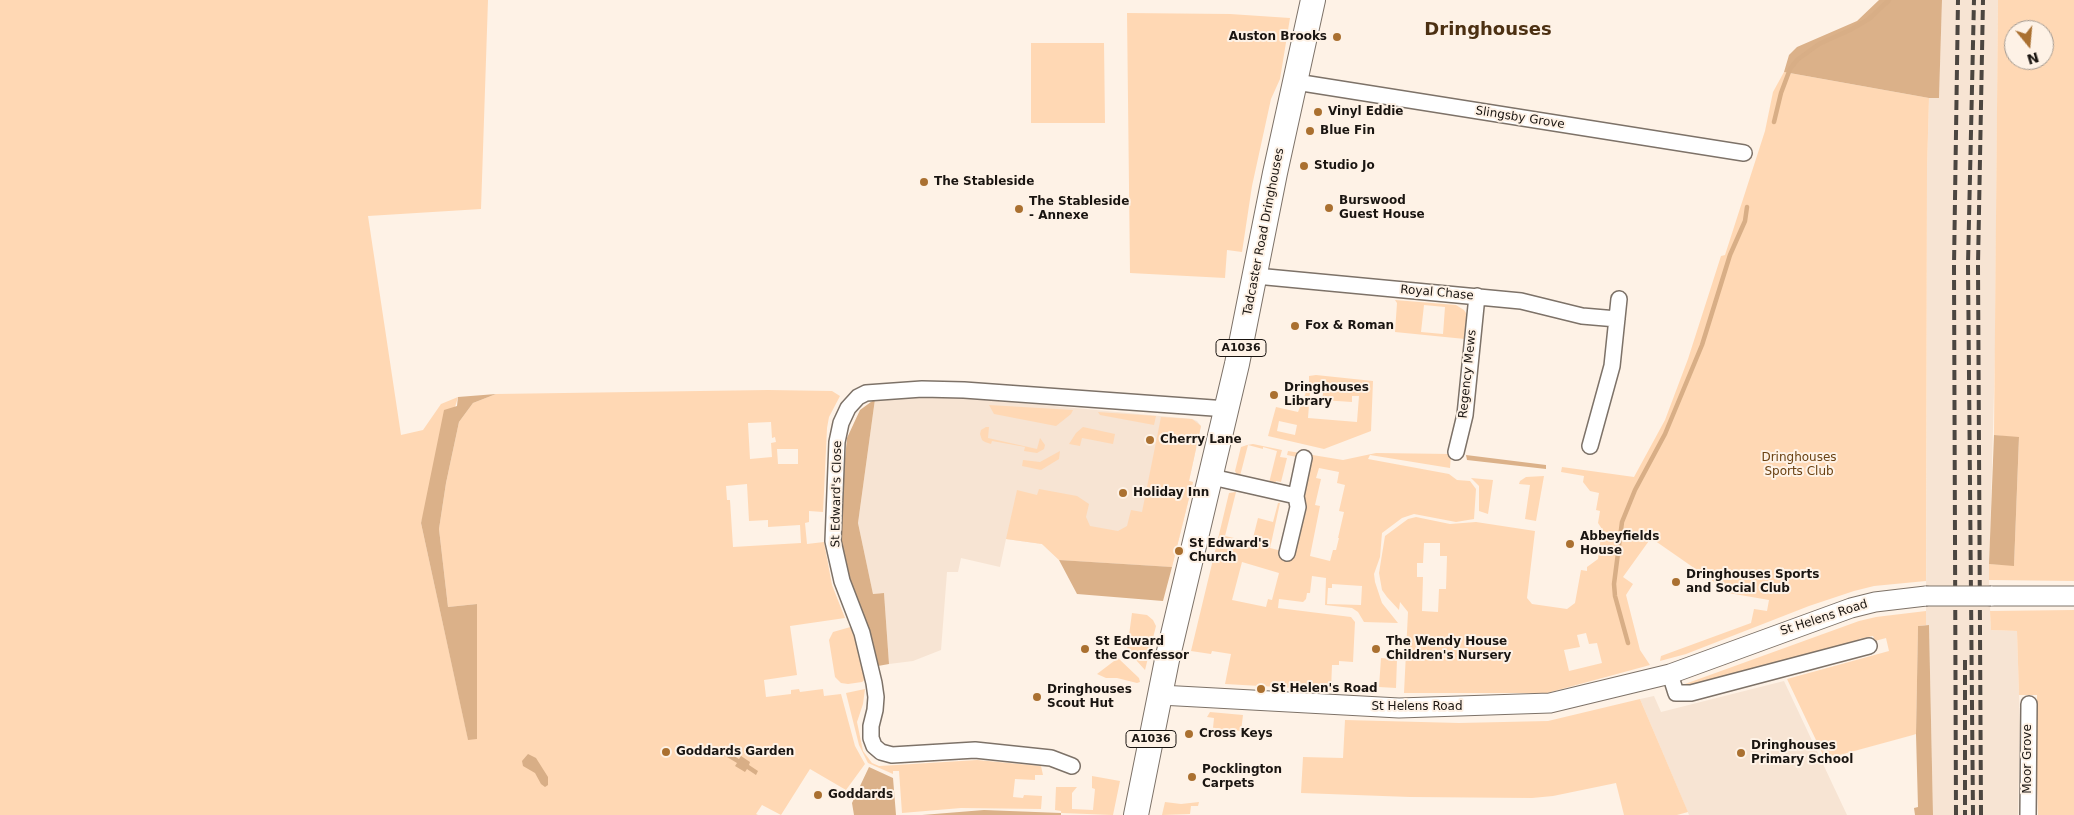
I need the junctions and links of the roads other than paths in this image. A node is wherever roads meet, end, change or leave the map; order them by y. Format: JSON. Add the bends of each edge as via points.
{"nodes":[{"id":1,"x":1313,"y":0,"type":"edge"},
{"id":2,"x":1296,"y":82,"type":"junction"},
{"id":3,"x":1744,"y":153,"type":"dead end"},
{"id":4,"x":1256,"y":276,"type":"junction"},
{"id":5,"x":1477,"y":296,"type":"junction"},
{"id":6,"x":1619,"y":299,"type":"dead end"},
{"id":7,"x":1617,"y":319,"type":"junction"},
{"id":8,"x":1227,"y":409,"type":"junction"},
{"id":9,"x":1590,"y":446,"type":"dead end"},
{"id":10,"x":1456,"y":452,"type":"dead end"},
{"id":11,"x":1304,"y":458,"type":"dead end"},
{"id":12,"x":1212,"y":477,"type":"junction"},
{"id":13,"x":1296,"y":496,"type":"junction"},
{"id":14,"x":1287,"y":553,"type":"dead end"},
{"id":15,"x":2074,"y":596,"type":"edge"},
{"id":16,"x":1869,"y":646,"type":"dead end"},
{"id":17,"x":1670,"y":674,"type":"junction"},
{"id":18,"x":1160,"y":695,"type":"junction"},
{"id":19,"x":2029,"y":704,"type":"dead end"},
{"id":20,"x":1072,"y":766,"type":"dead end"},
{"id":21,"x":1136,"y":815,"type":"edge"},
{"id":22,"x":2028,"y":815,"type":"edge"}],
"edges":[{"from":1,"to":2,"type":"main road","name":"Tadcaster Road Dringhouses","number":"A1036"},
{"from":2,"to":3,"type":"street","name":"Slingsby Grove"},
{"from":2,"to":4,"type":"main road","name":"Tadcaster Road Dringhouses","number":"A1036"},
{"from":4,"to":5,"type":"street","name":"Royal Chase"},
{"from":4,"to":8,"type":"main road","name":"Tadcaster Road Dringhouses","number":"A1036"},
{"from":5,"to":7,"type":"street","name":"Royal Chase","via":[[1538,304],[1582,316]]},
{"from":5,"to":10,"type":"street","name":"Regency Mews","via":[[1465,415]]},
{"from":6,"to":7,"type":"street"},
{"from":7,"to":9,"type":"street","via":[[1612,366]]},
{"from":8,"to":12,"type":"main road","name":"Tadcaster Road Dringhouses","number":"A1036"},
{"from":8,"to":20,"type":"street","name":"St Edward's Close","via":[[922,389],[876,391],[858,397],[848,408],[838,432],[833,541],[874,683],[876,697],[871,726],[874,746],[892,755],[975,750],[1050,758]]},
{"from":11,"to":13,"type":"street"},
{"from":12,"to":13,"type":"street"},
{"from":12,"to":18,"type":"main road","name":"Tadcaster Road Dringhouses","number":"A1036"},
{"from":13,"to":14,"type":"street","via":[[1298,508]]},
{"from":15,"to":17,"type":"street","name":"St Helens Road","bridge":true,"via":[[1926,596],[1875,602]]},
{"from":16,"to":17,"type":"street","via":[[1691,692],[1676,693]]},
{"from":17,"to":18,"type":"street","name":"St Helens Road","via":[[1550,703],[1488,706],[1366,707]]},
{"from":18,"to":21,"type":"main road","name":"Tadcaster Road Dringhouses","number":"A1036"},
{"from":19,"to":22,"type":"street","name":"Moor Grove"}]}
